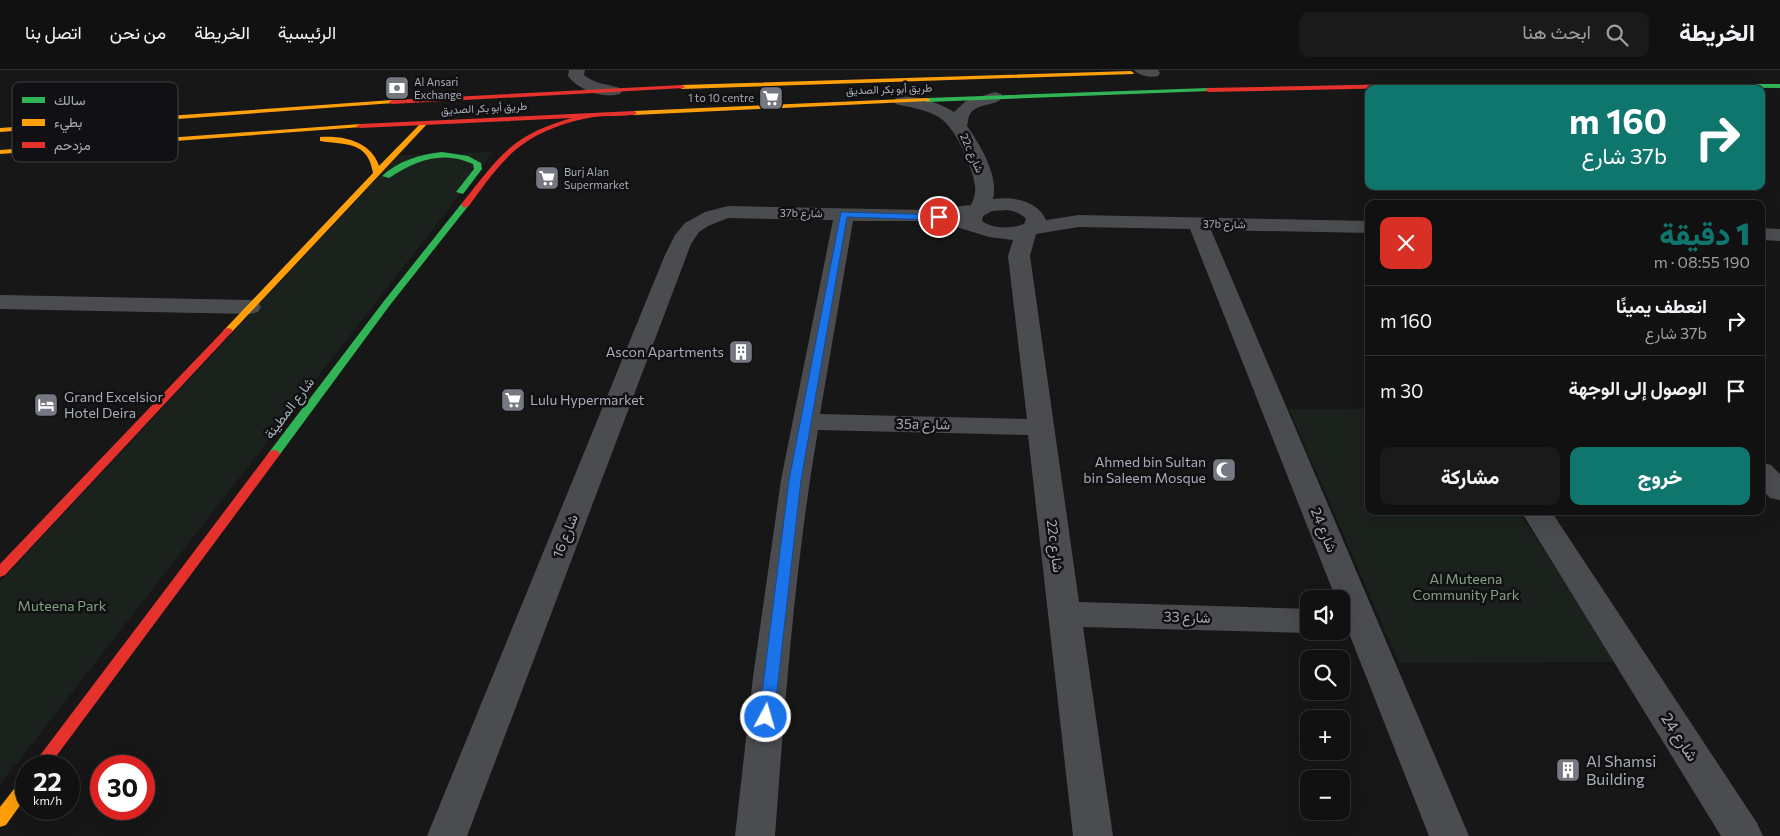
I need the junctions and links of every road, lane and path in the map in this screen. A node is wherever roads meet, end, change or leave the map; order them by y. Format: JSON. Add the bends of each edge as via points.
{"nodes":[{"id":1,"x":577,"y":70,"type":"edge"},
{"id":2,"x":1075,"y":72,"type":"edge"},
{"id":3,"x":1152,"y":72,"type":"edge"},
{"id":4,"x":1349,"y":75,"type":"dead end"},
{"id":5,"x":1780,"y":76,"type":"edge"},
{"id":6,"x":1595,"y":85,"type":"edge"},
{"id":7,"x":1765,"y":86,"type":"edge"},
{"id":8,"x":1780,"y":86,"type":"edge"},
{"id":9,"x":1365,"y":87,"type":"edge"},
{"id":10,"x":1205,"y":90,"type":"junction"},
{"id":11,"x":614,"y":91,"type":"junction"},
{"id":12,"x":566,"y":92,"type":"junction"},
{"id":13,"x":1765,"y":92,"type":"edge"},
{"id":14,"x":1780,"y":94,"type":"edge"},
{"id":15,"x":995,"y":97,"type":"junction"},
{"id":16,"x":902,"y":101,"type":"junction"},
{"id":17,"x":599,"y":114,"type":"junction"},
{"id":18,"x":178,"y":116,"type":"edge"},
{"id":19,"x":424,"y":123,"type":"junction"},
{"id":20,"x":958,"y":124,"type":"junction"},
{"id":21,"x":212,"y":136,"type":"junction"},
{"id":22,"x":178,"y":139,"type":"edge"},
{"id":23,"x":377,"y":174,"type":"junction"},
{"id":24,"x":984,"y":183,"type":"junction"},
{"id":25,"x":451,"y":203,"type":"dead end"},
{"id":26,"x":844,"y":214,"type":"junction"},
{"id":27,"x":980,"y":219,"type":"junction"},
{"id":28,"x":332,"y":221,"type":"junction"},
{"id":29,"x":1198,"y":223,"type":"junction"},
{"id":30,"x":1024,"y":226,"type":"junction"},
{"id":31,"x":1362,"y":227,"type":"edge"},
{"id":32,"x":1765,"y":234,"type":"edge"},
{"id":33,"x":1780,"y":234,"type":"edge"},
{"id":34,"x":685,"y":236,"type":"joint"},
{"id":35,"x":408,"y":258,"type":"dead end"},
{"id":36,"x":0,"y":302,"type":"edge"},
{"id":37,"x":387,"y":303,"type":"junction"},
{"id":38,"x":250,"y":307,"type":"junction"},
{"id":39,"x":805,"y":422,"type":"junction"},
{"id":40,"x":1041,"y":427,"type":"junction"},
{"id":41,"x":1539,"y":515,"type":"edge"},
{"id":42,"x":0,"y":572,"type":"edge"},
{"id":43,"x":1064,"y":614,"type":"junction"},
{"id":44,"x":1300,"y":620,"type":"edge"},
{"id":45,"x":1351,"y":622,"type":"edge"},
{"id":46,"x":48,"y":755,"type":"edge"},
{"id":47,"x":15,"y":800,"type":"edge"},
{"id":48,"x":0,"y":820,"type":"edge"},
{"id":49,"x":447,"y":836,"type":"edge"},
{"id":50,"x":755,"y":836,"type":"edge"},
{"id":51,"x":1093,"y":836,"type":"edge"},
{"id":52,"x":1449,"y":836,"type":"edge"},
{"id":53,"x":1743,"y":836,"type":"edge"}],
"edges":[{"from":1,"to":11,"type":"street","via":[[576,76],[582,83]]},
{"from":2,"to":3,"type":"main road","name":"طريق أبو بكر الصديق"},
{"from":2,"to":11,"type":"main road","name":"طريق أبو بكر الصديق"},
{"from":4,"to":10,"type":"main road","via":[[1331,80],[1237,82]]},
{"from":5,"to":6,"type":"main road","via":[[1686,78]]},
{"from":7,"to":8,"type":"main road","name":"طريق أبو بكر الصديق"},
{"from":9,"to":10,"type":"main road","name":"طريق أبو بكر الصديق"},
{"from":10,"to":15,"type":"main road","name":"طريق أبو بكر الصديق"},
{"from":11,"to":12,"type":"main road","name":"طريق أبو بكر الصديق"},
{"from":12,"to":18,"type":"main road","name":"طريق أبو بكر الصديق"},
{"from":12,"to":19,"type":"main road","via":[[532,101],[454,110]]},
{"from":13,"to":14,"type":"main road"},
{"from":15,"to":16,"type":"main road","name":"طريق أبو بكر الصديق"},
{"from":15,"to":20,"type":"street","name":"22c شارع","via":[[966,108],[959,115]]},
{"from":16,"to":17,"type":"main road","name":"طريق أبو بكر الصديق"},
{"from":16,"to":20,"type":"street","name":"22c شارع","via":[[937,109]]},
{"from":17,"to":19,"type":"main road","name":"طريق أبو بكر الصديق"},
{"from":17,"to":37,"type":"main road","name":"شارع المطينة","via":[[551,126],[515,144]]},
{"from":19,"to":21,"type":"main road","name":"طريق أبو بكر الصديق"},
{"from":19,"to":23,"type":"main road"},
{"from":20,"to":24,"type":"street","name":"22c شارع"},
{"from":21,"to":22,"type":"main road","name":"طريق أبو بكر الصديق"},
{"from":21,"to":23,"type":"main road","via":[[340,140],[371,153],[377,162]]},
{"from":23,"to":28,"type":"main road"},
{"from":24,"to":27,"type":"street","name":"22c شارع"},
{"from":24,"to":30,"type":"street","name":"22c شارع"},
{"from":25,"to":28,"type":"main road","via":[[475,175],[477,163],[462,156],[435,155],[395,168]]},
{"from":26,"to":27,"type":"street","name":"37b شارع"},
{"from":26,"to":34,"type":"street","name":"37b شارع","via":[[728,212],[698,221]]},
{"from":26,"to":39,"type":"street"},
{"from":27,"to":30,"type":"street","name":"37b شارع","via":[[995,205]]},
{"from":27,"to":30,"type":"street","via":[[1005,243]]},
{"from":28,"to":38,"type":"main road"},
{"from":29,"to":30,"type":"street","name":"37b شارع","via":[[1079,221]]},
{"from":29,"to":31,"type":"street","name":"37b شارع"},
{"from":29,"to":45,"type":"street","name":"شارع 24"},
{"from":30,"to":40,"type":"street","name":"22c شارع"},
{"from":32,"to":33,"type":"street"},
{"from":34,"to":49,"type":"street","name":"شارع 16"},
{"from":35,"to":37,"type":"main road"},
{"from":36,"to":38,"type":"street"},
{"from":37,"to":46,"type":"main road","name":"شارع المطينة"},
{"from":38,"to":42,"type":"main road"},
{"from":39,"to":40,"type":"street","name":"35a شارع"},
{"from":39,"to":50,"type":"street","via":[[776,631]]},
{"from":40,"to":43,"type":"street","name":"22c شارع"},
{"from":41,"to":53,"type":"street","name":"شارع 24"},
{"from":43,"to":44,"type":"street","name":"شارع 33"},
{"from":43,"to":51,"type":"street","name":"22c شارع"},
{"from":45,"to":52,"type":"street","name":"شارع 24"},
{"from":47,"to":48,"type":"main road"}]}
